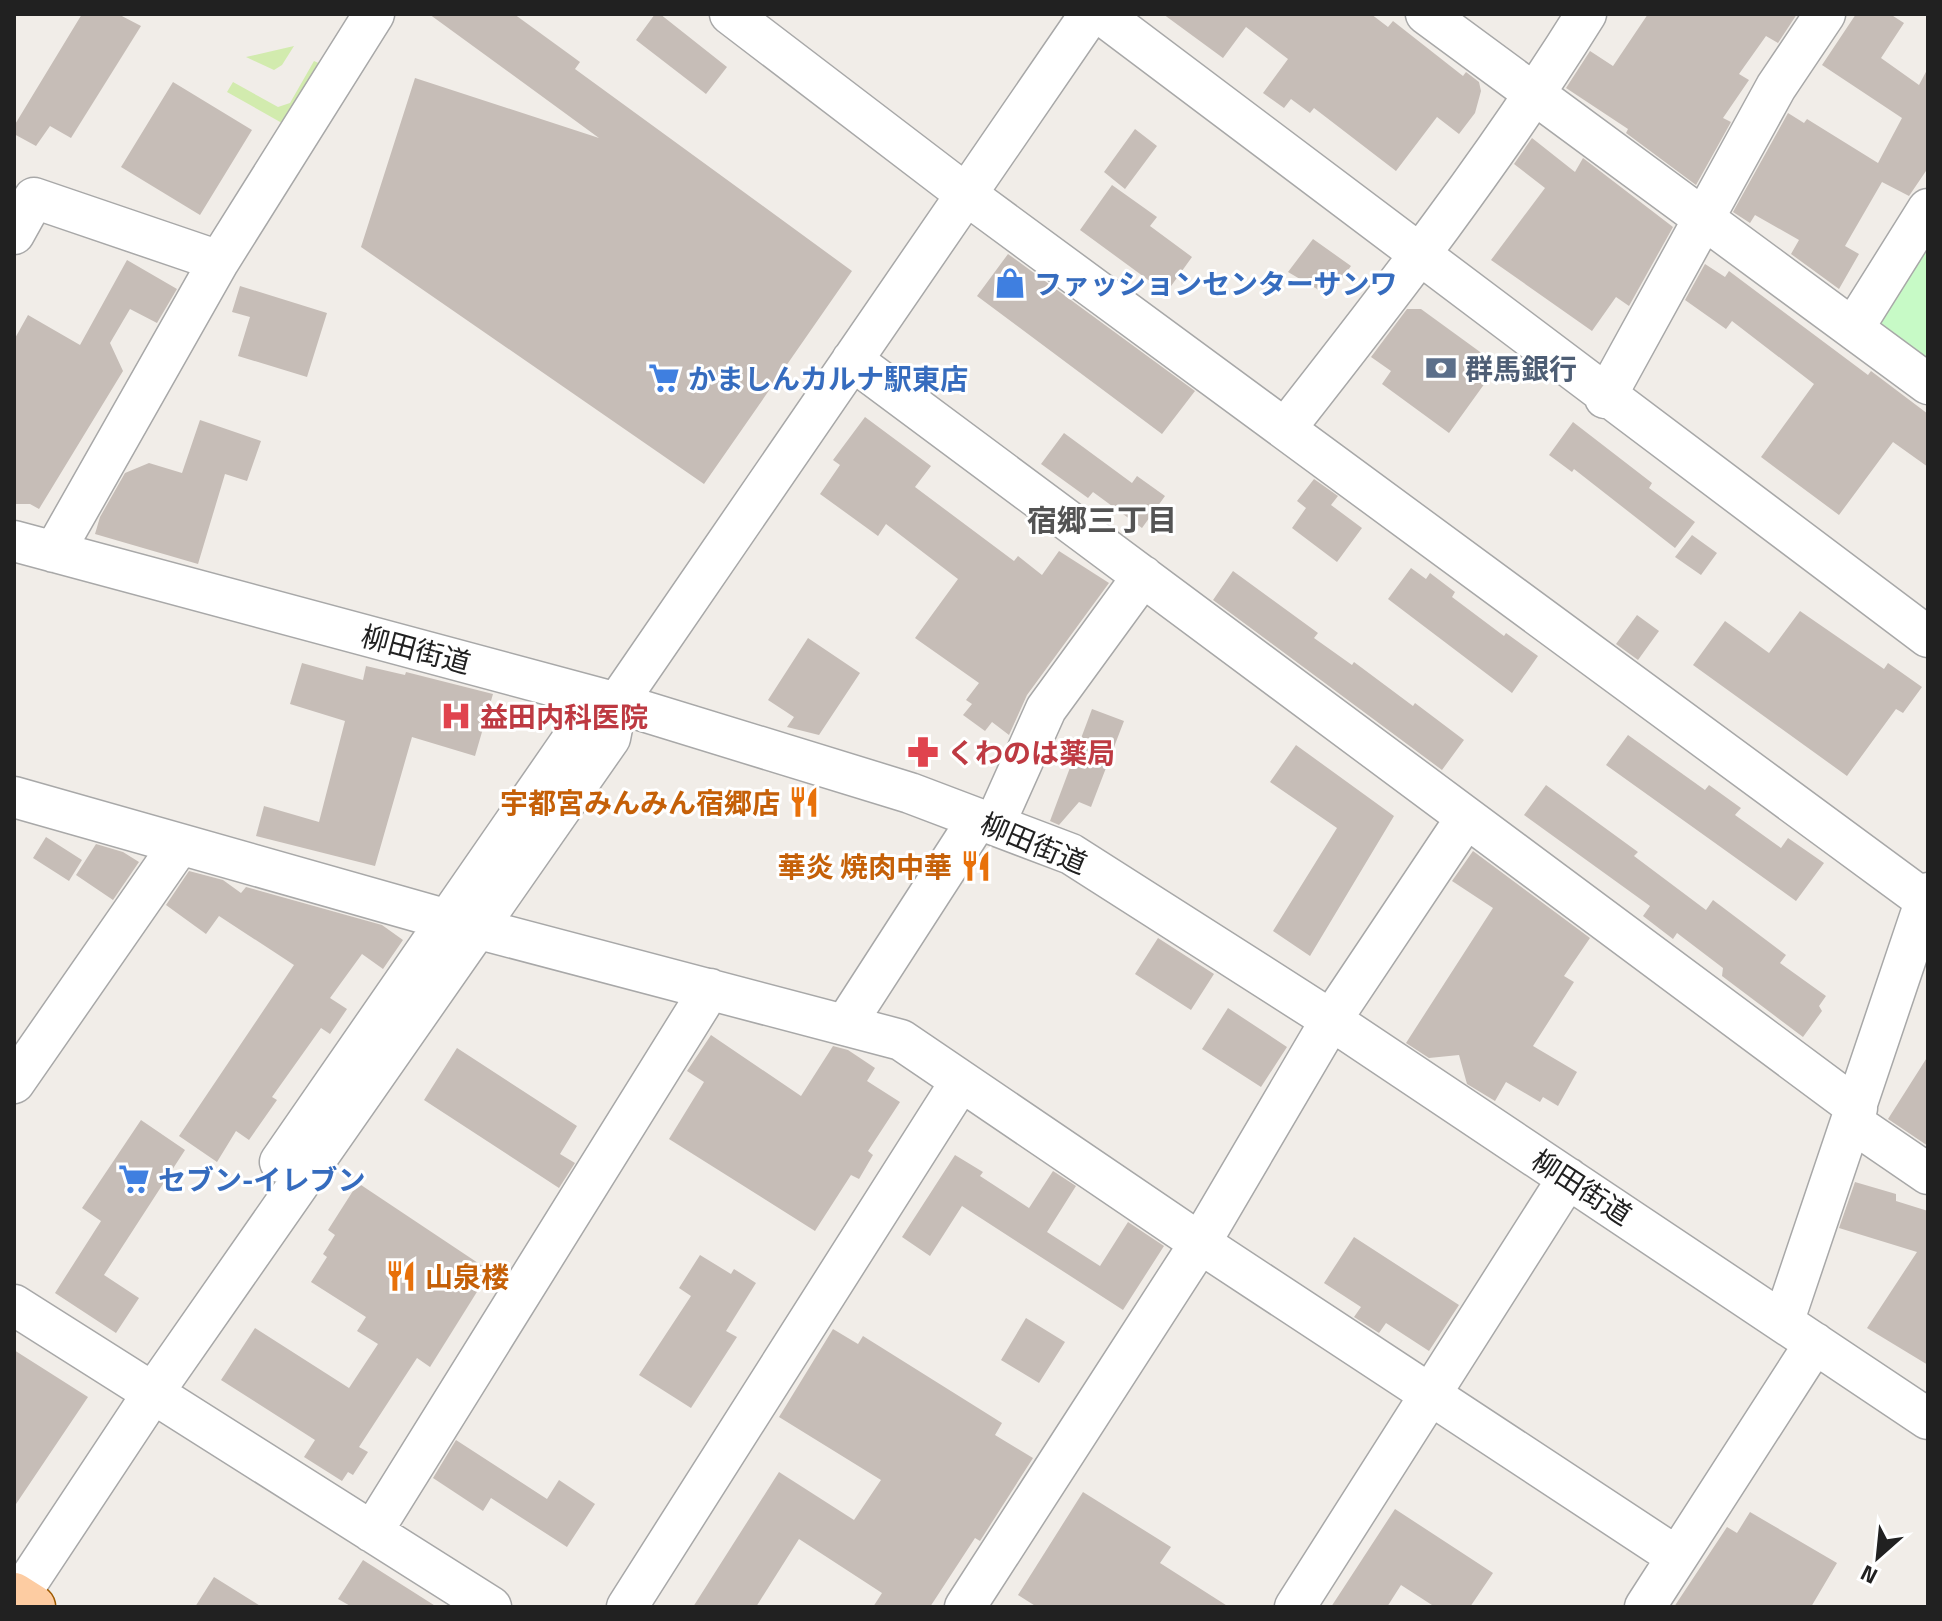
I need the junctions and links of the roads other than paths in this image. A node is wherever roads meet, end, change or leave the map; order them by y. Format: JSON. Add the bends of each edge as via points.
{"nodes":[{"id":1,"x":374,"y":14,"type":"edge"},
{"id":2,"x":730,"y":14,"type":"edge"},
{"id":3,"x":1090,"y":14,"type":"edge"},
{"id":4,"x":1101,"y":14,"type":"edge"},
{"id":5,"x":1426,"y":14,"type":"edge"},
{"id":6,"x":1586,"y":14,"type":"edge"},
{"id":7,"x":1825,"y":14,"type":"edge"},
{"id":8,"x":1535,"y":96,"type":"junction"},
{"id":9,"x":967,"y":195,"type":"junction"},
{"id":10,"x":24,"y":196,"type":"edge"},
{"id":11,"x":1928,"y":209,"type":"edge"},
{"id":12,"x":1706,"y":219,"type":"junction"},
{"id":13,"x":14,"y":234,"type":"edge"},
{"id":14,"x":1420,"y":258,"type":"junction"},
{"id":15,"x":219,"y":261,"type":"junction"},
{"id":16,"x":1854,"y":327,"type":"junction"},
{"id":17,"x":852,"y":360,"type":"junction"},
{"id":18,"x":1928,"y":384,"type":"edge"},
{"id":19,"x":1605,"y":398,"type":"junction"},
{"id":20,"x":1285,"y":429,"type":"junction"},
{"id":21,"x":14,"y":541,"type":"edge"},
{"id":22,"x":54,"y":552,"type":"junction"},
{"id":23,"x":1143,"y":576,"type":"junction"},
{"id":24,"x":1928,"y":637,"type":"edge"},
{"id":25,"x":617,"y":703,"type":"junction"},
{"id":26,"x":14,"y":797,"type":"edge"},
{"id":27,"x":1466,"y":818,"type":"junction"},
{"id":28,"x":986,"y":821,"type":"junction"},
{"id":29,"x":180,"y":844,"type":"junction"},
{"id":30,"x":1927,"y":897,"type":"edge"},
{"id":31,"x":462,"y":924,"type":"junction"},
{"id":32,"x":710,"y":989,"type":"junction"},
{"id":33,"x":1331,"y":1020,"type":"junction"},
{"id":34,"x":845,"y":1025,"type":"junction"},
{"id":35,"x":961,"y":1081,"type":"junction"},
{"id":36,"x":14,"y":1083,"type":"edge"},
{"id":37,"x":1855,"y":1115,"type":"junction"},
{"id":38,"x":1928,"y":1174,"type":"edge"},
{"id":39,"x":1568,"y":1178,"type":"junction"},
{"id":40,"x":1200,"y":1243,"type":"junction"},
{"id":41,"x":14,"y":1305,"type":"edge"},
{"id":42,"x":1784,"y":1320,"type":"junction"},
{"id":43,"x":1815,"y":1343,"type":"junction"},
{"id":44,"x":142,"y":1386,"type":"junction"},
{"id":45,"x":1428,"y":1393,"type":"junction"},
{"id":46,"x":1928,"y":1419,"type":"edge"},
{"id":47,"x":372,"y":1532,"type":"junction"},
{"id":48,"x":14,"y":1552,"type":"edge"},
{"id":49,"x":1677,"y":1557,"type":"junction"},
{"id":50,"x":20,"y":1600,"type":"edge"},
{"id":51,"x":491,"y":1607,"type":"edge"},
{"id":52,"x":627,"y":1607,"type":"edge"},
{"id":53,"x":965,"y":1607,"type":"edge"},
{"id":54,"x":1295,"y":1607,"type":"edge"},
{"id":55,"x":1645,"y":1607,"type":"edge"}],
"edges":[{"from":1,"to":15,"type":"street"},
{"from":2,"to":9,"type":"street"},
{"from":3,"to":9,"type":"street"},
{"from":4,"to":14,"type":"street"},
{"from":5,"to":8,"type":"street"},
{"from":6,"to":8,"type":"street"},
{"from":7,"to":12,"type":"street","via":[[1776,87]]},
{"from":8,"to":12,"type":"street"},
{"from":8,"to":14,"type":"street"},
{"from":9,"to":17,"type":"street"},
{"from":9,"to":20,"type":"street"},
{"from":10,"to":13,"type":"street"},
{"from":10,"to":15,"type":"street"},
{"from":11,"to":16,"type":"street"},
{"from":12,"to":16,"type":"street"},
{"from":12,"to":19,"type":"street"},
{"from":14,"to":19,"type":"street"},
{"from":14,"to":20,"type":"street"},
{"from":15,"to":22,"type":"street"},
{"from":16,"to":18,"type":"street"},
{"from":17,"to":23,"type":"street"},
{"from":17,"to":25,"type":"street"},
{"from":19,"to":24,"type":"street"},
{"from":20,"to":30,"type":"street"},
{"from":21,"to":22,"type":"street","name":"柳田街道"},
{"from":22,"to":25,"type":"street","name":"柳田街道"},
{"from":23,"to":27,"type":"street"},
{"from":23,"to":28,"type":"street","via":[[1046,709]]},
{"from":25,"to":28,"type":"street","name":"柳田街道"},
{"from":25,"to":31,"type":"street","via":[[610,738]]},
{"from":26,"to":29,"type":"street"},
{"from":27,"to":33,"type":"street"},
{"from":27,"to":37,"type":"street"},
{"from":28,"to":33,"type":"street","name":"柳田街道","via":[[1071,854]]},
{"from":28,"to":34,"type":"street"},
{"from":29,"to":31,"type":"street"},
{"from":29,"to":36,"type":"street"},
{"from":30,"to":37,"type":"street"},
{"from":31,"to":32,"type":"street"},
{"from":31,"to":44,"type":"street"},
{"from":32,"to":34,"type":"street"},
{"from":32,"to":47,"type":"street"},
{"from":33,"to":39,"type":"street","name":"柳田街道"},
{"from":33,"to":40,"type":"street"},
{"from":34,"to":35,"type":"street","via":[[901,1040]]},
{"from":35,"to":40,"type":"street"},
{"from":35,"to":52,"type":"street"},
{"from":37,"to":38,"type":"street"},
{"from":37,"to":42,"type":"street"},
{"from":39,"to":42,"type":"street","name":"柳田街道"},
{"from":39,"to":45,"type":"street"},
{"from":40,"to":45,"type":"street"},
{"from":40,"to":53,"type":"street"},
{"from":41,"to":44,"type":"street"},
{"from":42,"to":43,"type":"street","name":"柳田街道"},
{"from":43,"to":46,"type":"street","name":"柳田街道"},
{"from":43,"to":49,"type":"street"},
{"from":44,"to":47,"type":"street"},
{"from":44,"to":48,"type":"street"},
{"from":44,"to":50,"type":"street"},
{"from":45,"to":49,"type":"street"},
{"from":45,"to":54,"type":"street"},
{"from":47,"to":51,"type":"street"},
{"from":49,"to":55,"type":"street"}]}
